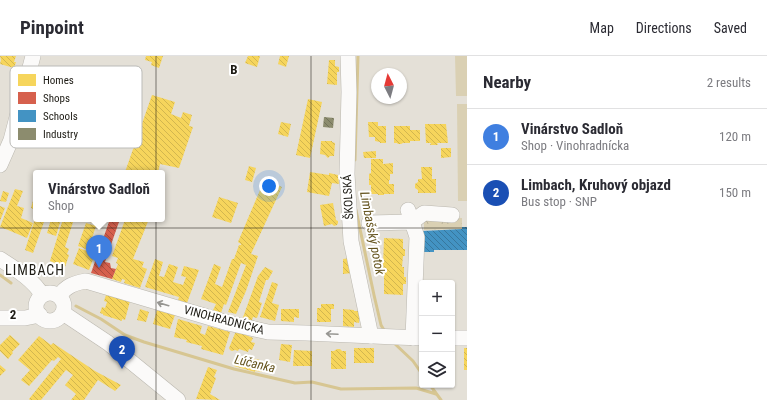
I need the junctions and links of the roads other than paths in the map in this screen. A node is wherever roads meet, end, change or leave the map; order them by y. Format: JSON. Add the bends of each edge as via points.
{"nodes":[{"id":1,"x":33,"y":56,"type":"edge"},
{"id":2,"x":348,"y":56,"type":"edge"},
{"id":3,"x":30,"y":66,"type":"edge"},
{"id":4,"x":10,"y":142,"type":"edge"},
{"id":5,"x":0,"y":165,"type":"edge"},
{"id":6,"x":452,"y":215,"type":"dead end"},
{"id":7,"x":410,"y":216,"type":"junction"},
{"id":8,"x":368,"y":223,"type":"dead end"},
{"id":9,"x":0,"y":259,"type":"edge"},
{"id":10,"x":42,"y":295,"type":"junction"},
{"id":11,"x":60,"y":296,"type":"junction"},
{"id":12,"x":63,"y":313,"type":"junction"},
{"id":13,"x":40,"y":315,"type":"junction"},
{"id":14,"x":0,"y":318,"type":"edge"},
{"id":15,"x":382,"y":337,"type":"junction"},
{"id":16,"x":418,"y":338,"type":"edge"},
{"id":17,"x":455,"y":338,"type":"edge"},
{"id":18,"x":467,"y":338,"type":"edge"},
{"id":19,"x":178,"y":400,"type":"edge"}],
"edges":[{"from":1,"to":3,"type":"street"},
{"from":2,"to":15,"type":"street","name":"ŠKOLSKÁ","via":[[347,174],[351,241]]},
{"from":4,"to":5,"type":"street"},
{"from":6,"to":7,"type":"street","name":"ŠKOLSKÁ","via":[[424,213]]},
{"from":7,"to":8,"type":"street","name":"ŠKOLSKÁ"},
{"from":7,"to":16,"type":"street","via":[[417,237]]},
{"from":9,"to":10,"type":"street","via":[[14,268]]},
{"from":10,"to":11,"type":"street","via":[[51,293]]},
{"from":10,"to":13,"type":"street","via":[[36,307]]},
{"from":11,"to":12,"type":"street","via":[[64,304]]},
{"from":15,"to":11,"type":"street","name":"VINOHRADNÍCKA","one_way":true,"via":[[268,332],[228,323],[86,281],[69,286]]},
{"from":12,"to":13,"type":"street","via":[[52,321]]},
{"from":12,"to":19,"type":"street","via":[[123,355]]},
{"from":13,"to":14,"type":"street"},
{"from":15,"to":16,"type":"street","name":"VINOHRADNÍCKA"},
{"from":17,"to":18,"type":"street"}]}
